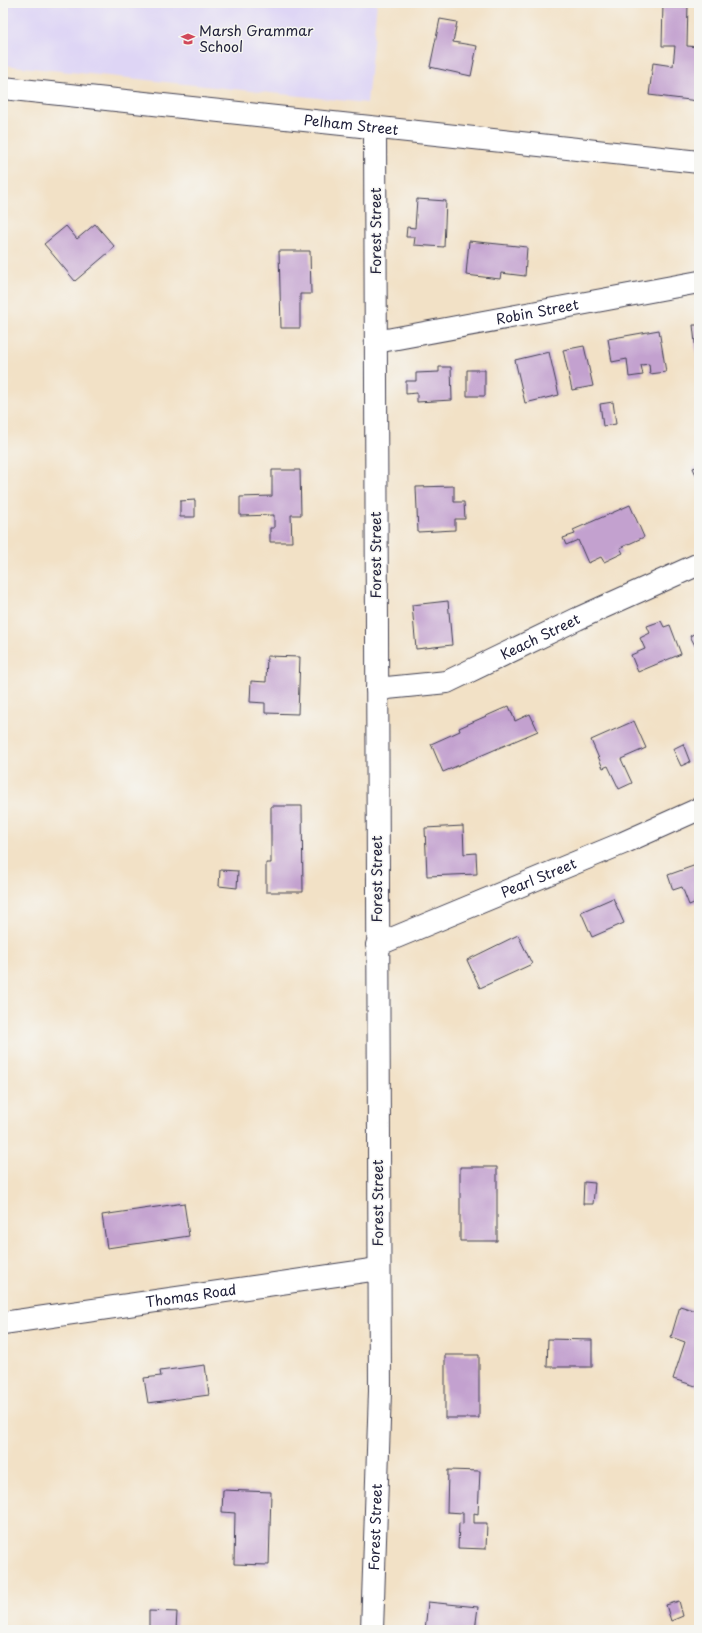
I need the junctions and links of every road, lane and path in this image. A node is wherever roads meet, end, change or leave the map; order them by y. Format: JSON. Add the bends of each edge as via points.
{"nodes":[{"id":1,"x":3,"y":88,"type":"edge"},
{"id":2,"x":375,"y":128,"type":"junction"},
{"id":3,"x":699,"y":162,"type":"edge"},
{"id":4,"x":699,"y":282,"type":"edge"},
{"id":5,"x":376,"y":342,"type":"junction"},
{"id":6,"x":699,"y":564,"type":"edge"},
{"id":7,"x":377,"y":690,"type":"junction"},
{"id":8,"x":699,"y":809,"type":"edge"},
{"id":9,"x":377,"y":945,"type":"junction"},
{"id":10,"x":378,"y":1269,"type":"junction"},
{"id":11,"x":3,"y":1323,"type":"edge"},
{"id":12,"x":372,"y":1630,"type":"edge"}],
"edges":[{"from":1,"to":2,"type":"street","name":"Pelham Street"},
{"from":2,"to":3,"type":"street","name":"Pelham Street"},
{"from":2,"to":5,"type":"street","name":"Forest Street"},
{"from":4,"to":5,"type":"street","name":"Robin Street"},
{"from":5,"to":7,"type":"street","name":"Forest Street"},
{"from":6,"to":7,"type":"street","name":"Keach Street","via":[[447,682]]},
{"from":7,"to":9,"type":"street","name":"Forest Street"},
{"from":8,"to":9,"type":"street","name":"Pearl Street"},
{"from":9,"to":10,"type":"street","name":"Forest Street"},
{"from":10,"to":11,"type":"street","name":"Thomas Road"},
{"from":10,"to":12,"type":"street","name":"Forest Street","via":[[380,1391]]}]}
